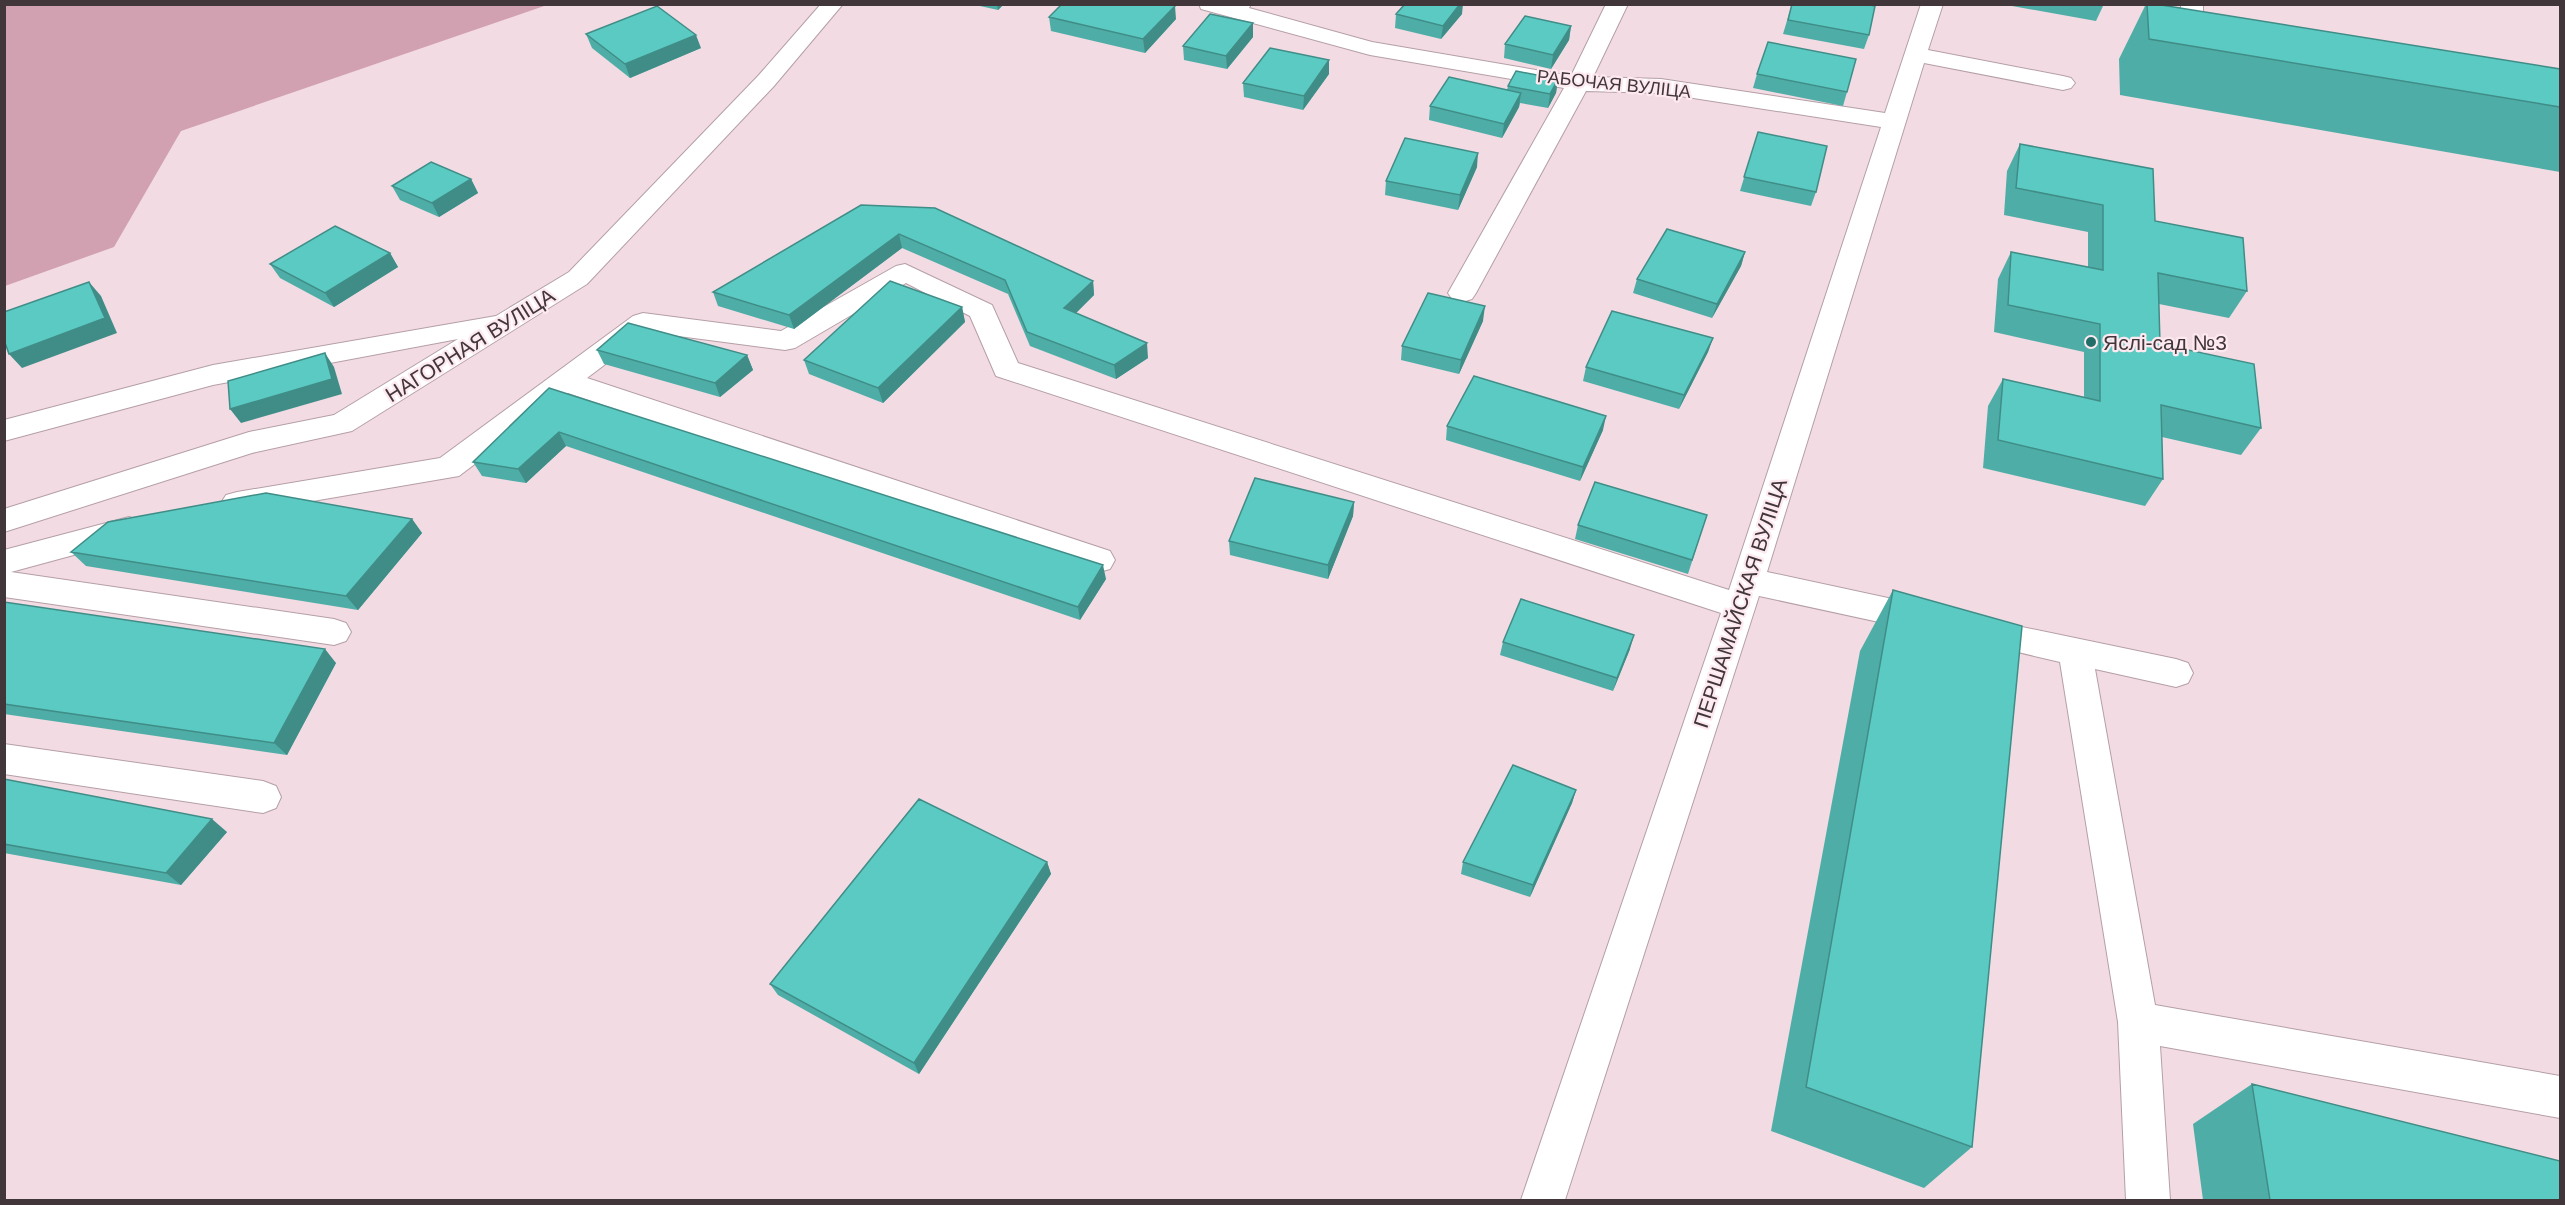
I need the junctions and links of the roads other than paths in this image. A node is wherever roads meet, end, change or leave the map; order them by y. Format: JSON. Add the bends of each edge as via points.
{"nodes":[{"id":1,"x":833,"y":4,"type":"edge"},
{"id":2,"x":1209,"y":4,"type":"edge"},
{"id":3,"x":1617,"y":4,"type":"edge"},
{"id":4,"x":1932,"y":4,"type":"edge"},
{"id":5,"x":2192,"y":4,"type":"edge"},
{"id":6,"x":1238,"y":8,"type":"edge"},
{"id":7,"x":2227,"y":52,"type":"edge"},
{"id":8,"x":1917,"y":55,"type":"junction"},
{"id":9,"x":2063,"y":83,"type":"dead end"},
{"id":10,"x":1578,"y":84,"type":"junction"},
{"id":11,"x":1895,"y":123,"type":"junction"},
{"id":12,"x":1462,"y":294,"type":"dead end"},
{"id":13,"x":510,"y":320,"type":"junction"},
{"id":14,"x":564,"y":381,"type":"junction"},
{"id":15,"x":4,"y":431,"type":"edge"},
{"id":16,"x":207,"y":509,"type":"edge"},
{"id":17,"x":4,"y":521,"type":"edge"},
{"id":18,"x":151,"y":524,"type":"edge"},
{"id":19,"x":1099,"y":560,"type":"dead end"},
{"id":20,"x":4,"y":562,"type":"edge"},
{"id":21,"x":4,"y":584,"type":"edge"},
{"id":22,"x":1744,"y":594,"type":"junction"},
{"id":23,"x":334,"y":632,"type":"dead end"},
{"id":24,"x":2075,"y":651,"type":"junction"},
{"id":25,"x":2176,"y":673,"type":"dead end"},
{"id":26,"x":4,"y":759,"type":"edge"},
{"id":27,"x":263,"y":797,"type":"dead end"},
{"id":28,"x":2138,"y":1022,"type":"junction"},
{"id":29,"x":2560,"y":1098,"type":"edge"},
{"id":30,"x":1543,"y":1200,"type":"edge"},
{"id":31,"x":2148,"y":1200,"type":"edge"}],
"edges":[{"from":1,"to":13,"type":"street","name":"НАГОРНАЯ ВУЛІЦА","via":[[766,81],[578,278]]},
{"from":2,"to":6,"type":"street","name":"РАБОЧАЯ ВУЛІЦА"},
{"from":3,"to":10,"type":"street"},
{"from":4,"to":8,"type":"street","name":"ПЕРШАМАЙСКАЯ ВУЛІЦА"},
{"from":5,"to":7,"type":"street","via":[[2192,46]]},
{"from":6,"to":10,"type":"street","name":"РАБОЧАЯ ВУЛІЦА","via":[[1370,48]]},
{"from":8,"to":9,"type":"street"},
{"from":8,"to":11,"type":"street","name":"ПЕРШАМАЙСКАЯ ВУЛІЦА"},
{"from":10,"to":11,"type":"street","name":"РАБОЧАЯ ВУЛІЦА","via":[[1661,86]]},
{"from":10,"to":12,"type":"street"},
{"from":11,"to":22,"type":"street","name":"ПЕРШАМАЙСКАЯ ВУЛІЦА"},
{"from":13,"to":15,"type":"street","via":[[213,375]]},
{"from":13,"to":17,"type":"street","name":"НАГОРНАЯ ВУЛІЦА","via":[[342,424],[249,443]]},
{"from":14,"to":16,"type":"street","via":[[448,468]]},
{"from":14,"to":19,"type":"street"},
{"from":14,"to":22,"type":"street","via":[[643,322],[785,341],[905,272],[982,311],[1006,369]]},
{"from":18,"to":20,"type":"street"},
{"from":21,"to":23,"type":"street"},
{"from":22,"to":24,"type":"street"},
{"from":22,"to":30,"type":"street","name":"ПЕРШАМАЙСКАЯ ВУЛІЦА"},
{"from":24,"to":25,"type":"street"},
{"from":24,"to":28,"type":"street"},
{"from":26,"to":27,"type":"street"},
{"from":28,"to":29,"type":"street"},
{"from":28,"to":31,"type":"street"}]}
